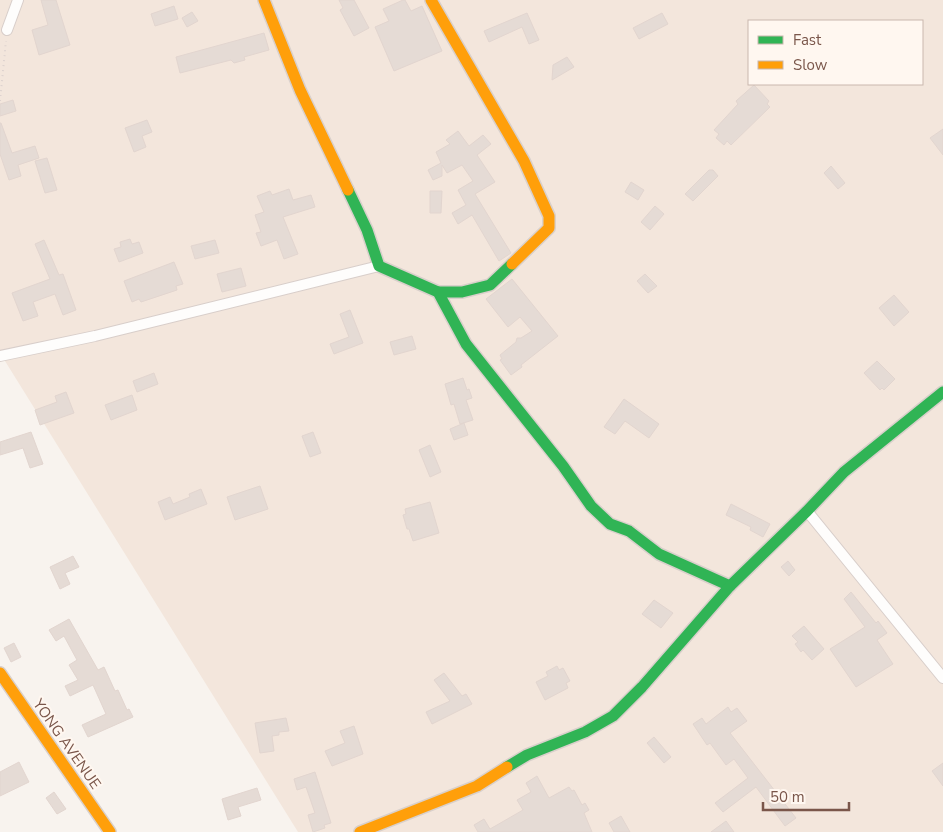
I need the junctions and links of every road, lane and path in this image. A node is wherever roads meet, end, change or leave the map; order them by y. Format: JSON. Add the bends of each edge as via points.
{"nodes":[{"id":1,"x":18,"y":0,"type":"edge"},
{"id":2,"x":264,"y":0,"type":"edge"},
{"id":3,"x":431,"y":0,"type":"edge"},
{"id":4,"x":7,"y":30,"type":"joint"},
{"id":5,"x":0,"y":101,"type":"edge"},
{"id":6,"x":379,"y":266,"type":"junction"},
{"id":7,"x":438,"y":292,"type":"junction"},
{"id":8,"x":0,"y":356,"type":"edge"},
{"id":9,"x":943,"y":392,"type":"edge"},
{"id":10,"x":807,"y":511,"type":"junction"},
{"id":11,"x":730,"y":586,"type":"junction"},
{"id":12,"x":0,"y":673,"type":"edge"},
{"id":13,"x":943,"y":678,"type":"edge"},
{"id":14,"x":110,"y":832,"type":"edge"},
{"id":15,"x":360,"y":832,"type":"edge"}],
"edges":[{"from":1,"to":4,"type":"street"},
{"from":2,"to":6,"type":"street","via":[[300,90],[367,230]]},
{"from":3,"to":7,"type":"street","via":[[524,161],[550,216],[550,228],[490,285],[462,292]]},
{"from":4,"to":5,"type":"path"},
{"from":6,"to":7,"type":"street"},
{"from":6,"to":8,"type":"street"},
{"from":7,"to":11,"type":"street","via":[[466,344],[591,506],[610,524],[629,530],[659,554]]},
{"from":9,"to":10,"type":"street","via":[[844,472]]},
{"from":10,"to":11,"type":"street"},
{"from":10,"to":13,"type":"street"},
{"from":11,"to":15,"type":"street","via":[[613,716],[584,732],[527,755],[477,786]]},
{"from":12,"to":14,"type":"street","name":"YONG AVENUE"}]}
